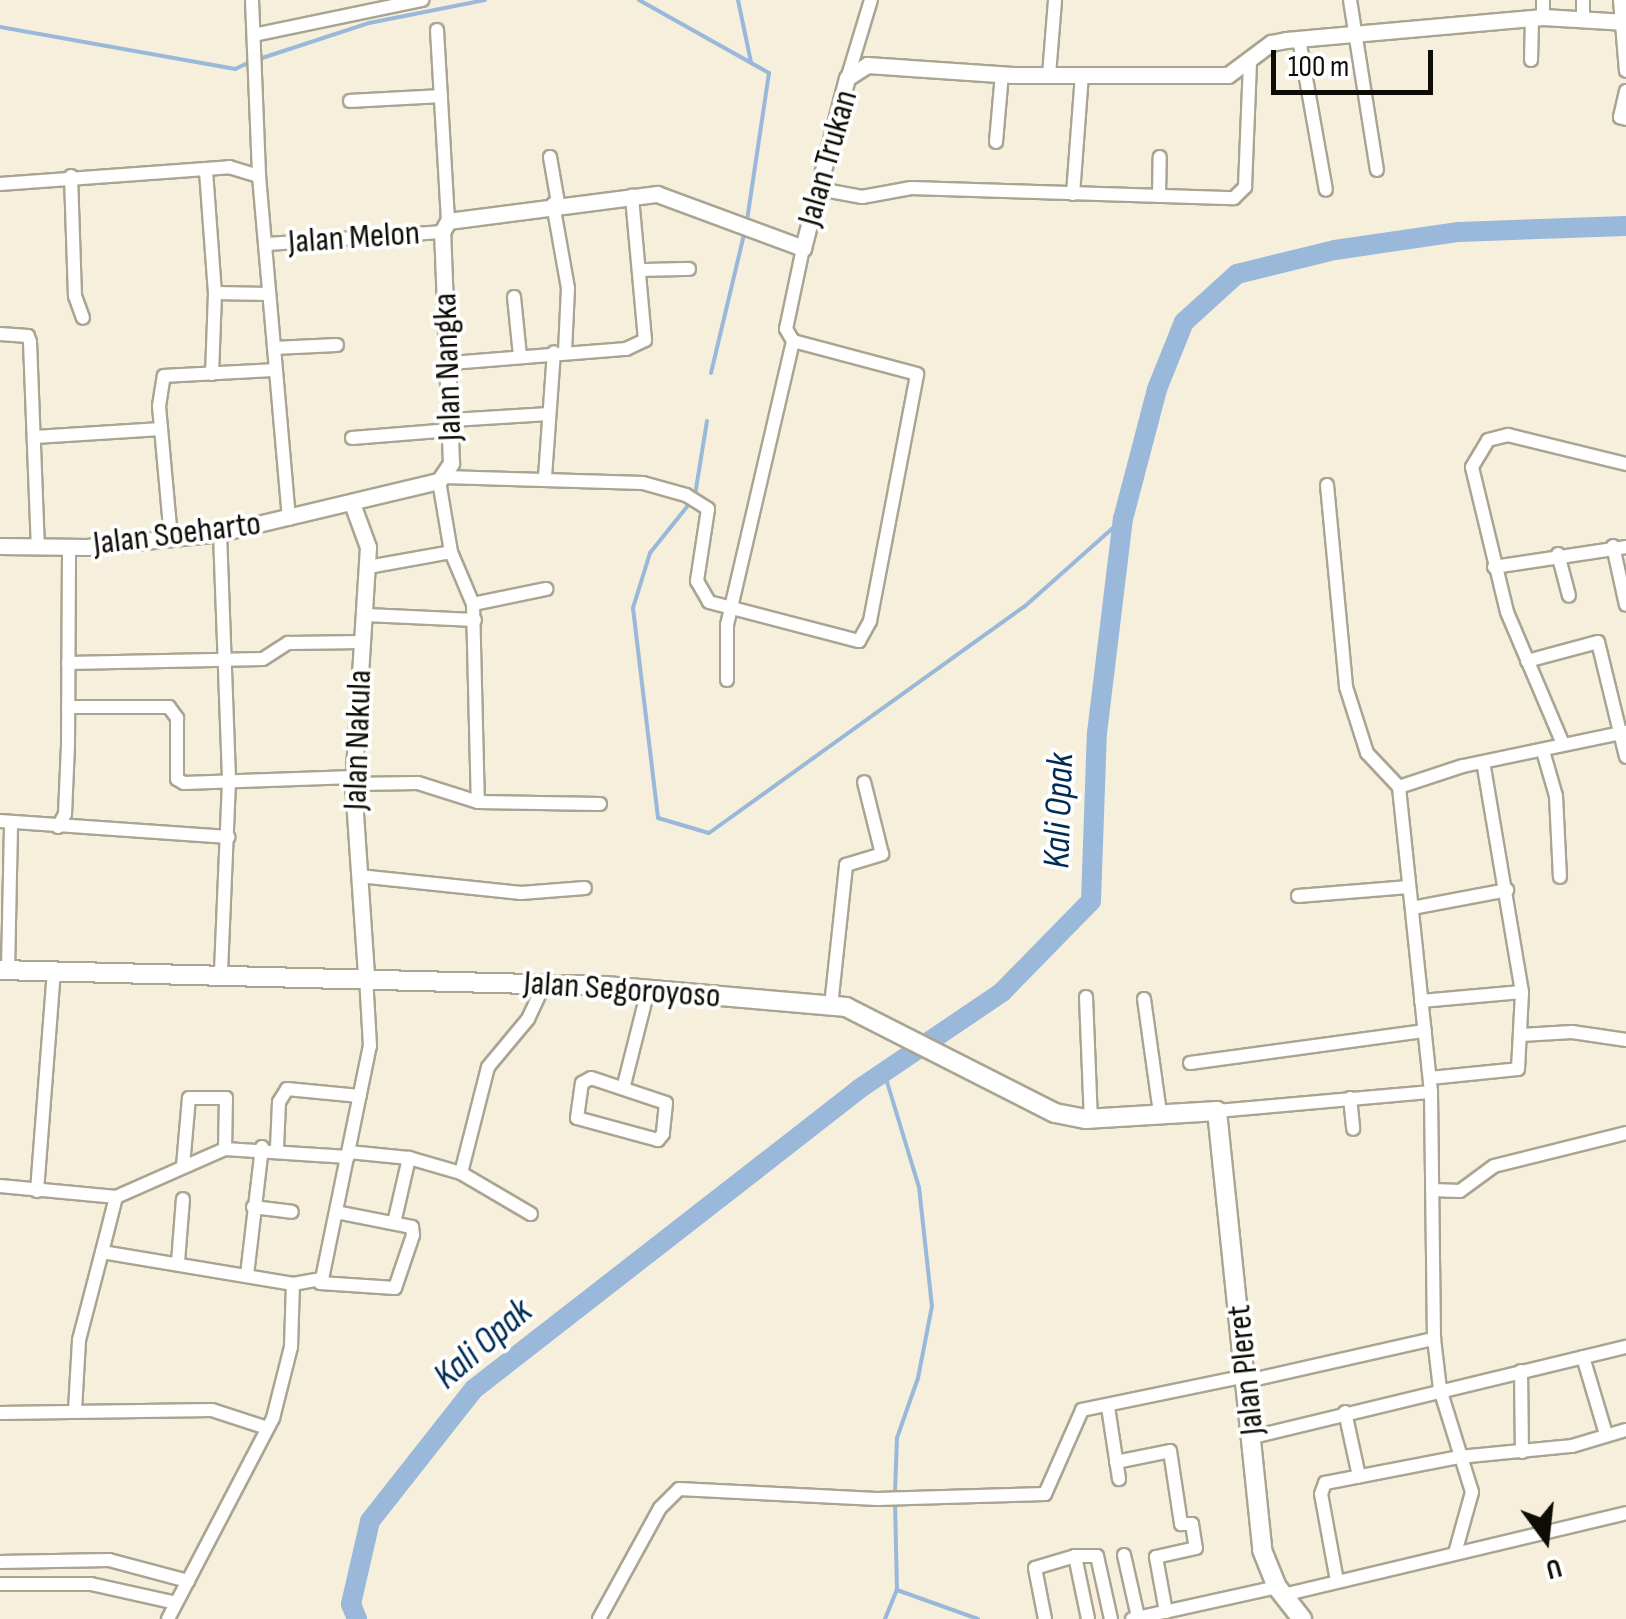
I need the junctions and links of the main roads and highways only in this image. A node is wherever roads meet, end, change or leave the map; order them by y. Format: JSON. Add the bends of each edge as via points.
{"nodes":[{"id":1,"x":4,"y":970,"type":"edge"},
{"id":2,"x":1217,"y":1111,"type":"joint"},
{"id":3,"x":1299,"y":1615,"type":"edge"}],
"edges":[{"from":1,"to":2,"type":"main road","name":"Jalan Segoroyoso","via":[[544,984],[832,1006],[861,1011],[1036,1105],[1091,1118]]},
{"from":2,"to":3,"type":"main road","name":"Jalan Pleret","via":[[1262,1550]]}]}
